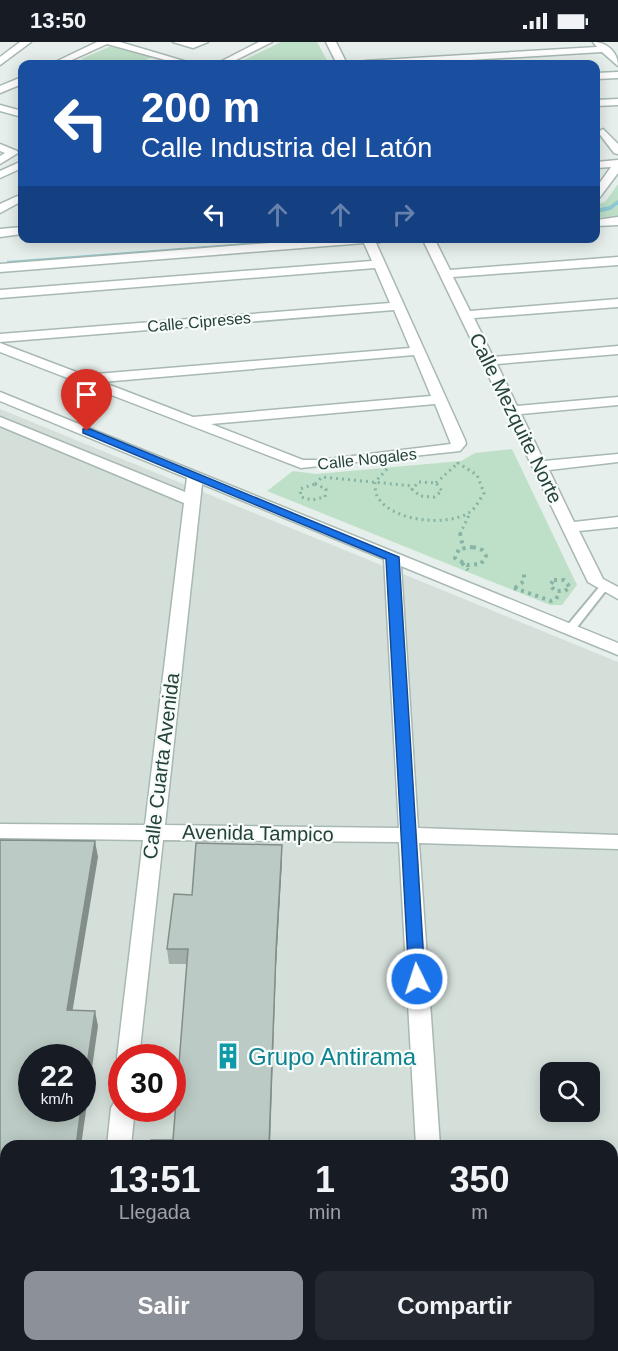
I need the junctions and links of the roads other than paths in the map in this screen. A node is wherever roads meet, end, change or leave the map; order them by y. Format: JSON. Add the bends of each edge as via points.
{"nodes":[{"id":1,"x":26,"y":42,"type":"edge"},
{"id":2,"x":107,"y":42,"type":"edge"},
{"id":3,"x":178,"y":42,"type":"edge"},
{"id":4,"x":203,"y":42,"type":"edge"},
{"id":5,"x":267,"y":42,"type":"edge"},
{"id":6,"x":331,"y":42,"type":"edge"},
{"id":7,"x":602,"y":46,"type":"edge"},
{"id":8,"x":1,"y":60,"type":"edge"},
{"id":9,"x":65,"y":60,"type":"edge"},
{"id":10,"x":174,"y":60,"type":"edge"},
{"id":11,"x":229,"y":60,"type":"edge"},
{"id":12,"x":340,"y":60,"type":"edge"},
{"id":13,"x":418,"y":60,"type":"edge"},
{"id":14,"x":618,"y":63,"type":"edge"},
{"id":15,"x":618,"y":75,"type":"edge"},
{"id":16,"x":600,"y":76,"type":"edge"},
{"id":17,"x":18,"y":82,"type":"edge"},
{"id":18,"x":0,"y":90,"type":"edge"},
{"id":19,"x":618,"y":102,"type":"edge"},
{"id":20,"x":600,"y":103,"type":"edge"},
{"id":21,"x":0,"y":108,"type":"edge"},
{"id":22,"x":18,"y":113,"type":"edge"},
{"id":23,"x":618,"y":131,"type":"edge"},
{"id":24,"x":600,"y":133,"type":"edge"},
{"id":25,"x":600,"y":134,"type":"edge"},
{"id":26,"x":0,"y":147,"type":"edge"},
{"id":27,"x":618,"y":151,"type":"edge"},
{"id":28,"x":0,"y":161,"type":"edge"},
{"id":29,"x":618,"y":164,"type":"edge"},
{"id":30,"x":600,"y":165,"type":"edge"},
{"id":31,"x":18,"y":166,"type":"edge"},
{"id":32,"x":0,"y":175,"type":"edge"},
{"id":33,"x":600,"y":189,"type":"edge"},
{"id":34,"x":18,"y":199,"type":"edge"},
{"id":35,"x":0,"y":209,"type":"edge"},
{"id":36,"x":618,"y":221,"type":"edge"},
{"id":37,"x":600,"y":223,"type":"edge"},
{"id":38,"x":18,"y":231,"type":"edge"},
{"id":39,"x":0,"y":233,"type":"edge"},
{"id":40,"x":183,"y":243,"type":"edge"},
{"id":41,"x":329,"y":243,"type":"edge"},
{"id":42,"x":370,"y":243,"type":"edge"},
{"id":43,"x":430,"y":243,"type":"edge"},
{"id":44,"x":0,"y":257,"type":"edge"},
{"id":45,"x":618,"y":261,"type":"edge"},
{"id":46,"x":380,"y":264,"type":"junction"},
{"id":47,"x":0,"y":268,"type":"edge"},
{"id":48,"x":445,"y":274,"type":"junction"},
{"id":49,"x":0,"y":294,"type":"edge"},
{"id":50,"x":618,"y":303,"type":"edge"},
{"id":51,"x":399,"y":306,"type":"junction"},
{"id":52,"x":465,"y":315,"type":"junction"},
{"id":53,"x":0,"y":338,"type":"edge"},
{"id":54,"x":0,"y":347,"type":"edge"},
{"id":55,"x":618,"y":350,"type":"edge"},
{"id":56,"x":418,"y":351,"type":"junction"},
{"id":57,"x":488,"y":361,"type":"junction"},
{"id":58,"x":82,"y":379,"type":"junction"},
{"id":59,"x":0,"y":396,"type":"edge"},
{"id":60,"x":440,"y":399,"type":"junction"},
{"id":61,"x":618,"y":401,"type":"edge"},
{"id":62,"x":512,"y":411,"type":"junction"},
{"id":63,"x":0,"y":421,"type":"edge"},
{"id":64,"x":189,"y":421,"type":"junction"},
{"id":65,"x":618,"y":458,"type":"edge"},
{"id":66,"x":539,"y":466,"type":"junction"},
{"id":67,"x":195,"y":475,"type":"junction"},
{"id":68,"x":194,"y":501,"type":"junction"},
{"id":69,"x":618,"y":522,"type":"edge"},
{"id":70,"x":569,"y":527,"type":"junction"},
{"id":71,"x":392,"y":557,"type":"junction"},
{"id":72,"x":613,"y":591,"type":"edge"},
{"id":73,"x":570,"y":629,"type":"junction"},
{"id":74,"x":618,"y":649,"type":"edge"},
{"id":75,"x":0,"y":831,"type":"edge"},
{"id":76,"x":153,"y":832,"type":"junction"},
{"id":77,"x":408,"y":835,"type":"junction"},
{"id":78,"x":618,"y":842,"type":"edge"},
{"id":79,"x":130,"y":1044,"type":"edge"},
{"id":80,"x":122,"y":1122,"type":"edge"},
{"id":81,"x":120,"y":1140,"type":"edge"},
{"id":82,"x":428,"y":1140,"type":"edge"}],
"edges":[{"from":1,"to":8,"type":"street"},
{"from":2,"to":9,"type":"street"},
{"from":2,"to":10,"type":"street"},
{"from":3,"to":4,"type":"street"},
{"from":5,"to":11,"type":"street"},
{"from":6,"to":12,"type":"street"},
{"from":7,"to":13,"type":"street"},
{"from":7,"to":14,"type":"street"},
{"from":15,"to":16,"type":"street"},
{"from":17,"to":18,"type":"street"},
{"from":19,"to":20,"type":"street"},
{"from":21,"to":22,"type":"street"},
{"from":23,"to":24,"type":"street"},
{"from":25,"to":27,"type":"street"},
{"from":26,"to":28,"type":"street","via":[[13,153]]},
{"from":29,"to":30,"type":"street"},
{"from":29,"to":33,"type":"street"},
{"from":31,"to":32,"type":"street"},
{"from":34,"to":35,"type":"street"},
{"from":36,"to":37,"type":"street"},
{"from":38,"to":39,"type":"street"},
{"from":40,"to":44,"type":"street"},
{"from":41,"to":47,"type":"street"},
{"from":42,"to":46,"type":"street"},
{"from":43,"to":48,"type":"street","name":"Calle Mezquite Norte"},
{"from":45,"to":48,"type":"street"},
{"from":46,"to":49,"type":"street"},
{"from":46,"to":51,"type":"street"},
{"from":48,"to":52,"type":"street","name":"Calle Mezquite Norte"},
{"from":50,"to":52,"type":"street"},
{"from":51,"to":53,"type":"street","name":"Calle Cipreses"},
{"from":51,"to":56,"type":"street"},
{"from":52,"to":57,"type":"street","name":"Calle Mezquite Norte"},
{"from":54,"to":58,"type":"street","name":"Calle Nogales"},
{"from":55,"to":57,"type":"street"},
{"from":56,"to":58,"type":"street"},
{"from":56,"to":60,"type":"street"},
{"from":57,"to":62,"type":"street","name":"Calle Mezquite Norte"},
{"from":58,"to":64,"type":"street","name":"Calle Nogales"},
{"from":59,"to":67,"type":"street"},
{"from":60,"to":64,"type":"street"},
{"from":60,"to":64,"type":"street","name":"Calle Nogales","via":[[458,446],[320,464],[301,464]]},
{"from":61,"to":62,"type":"street"},
{"from":62,"to":66,"type":"street","name":"Calle Mezquite Norte"},
{"from":63,"to":68,"type":"street"},
{"from":65,"to":66,"type":"street"},
{"from":66,"to":70,"type":"street","name":"Calle Mezquite Norte"},
{"from":67,"to":68,"type":"street","name":"Calle Cuarta Avenida"},
{"from":67,"to":71,"type":"street"},
{"from":68,"to":76,"type":"street","name":"Calle Cuarta Avenida"},
{"from":69,"to":70,"type":"street"},
{"from":70,"to":72,"type":"street","name":"Calle Mezquite Norte","via":[[596,582]]},
{"from":71,"to":73,"type":"street"},
{"from":71,"to":77,"type":"street"},
{"from":72,"to":73,"type":"lane"},
{"from":73,"to":74,"type":"street"},
{"from":75,"to":76,"type":"street","name":"Avenida Tampico"},
{"from":76,"to":77,"type":"street","name":"Avenida Tampico"},
{"from":76,"to":79,"type":"street","name":"Calle Cuarta Avenida"},
{"from":77,"to":78,"type":"street","name":"Avenida Tampico"},
{"from":77,"to":82,"type":"street"},
{"from":80,"to":81,"type":"street"}]}
